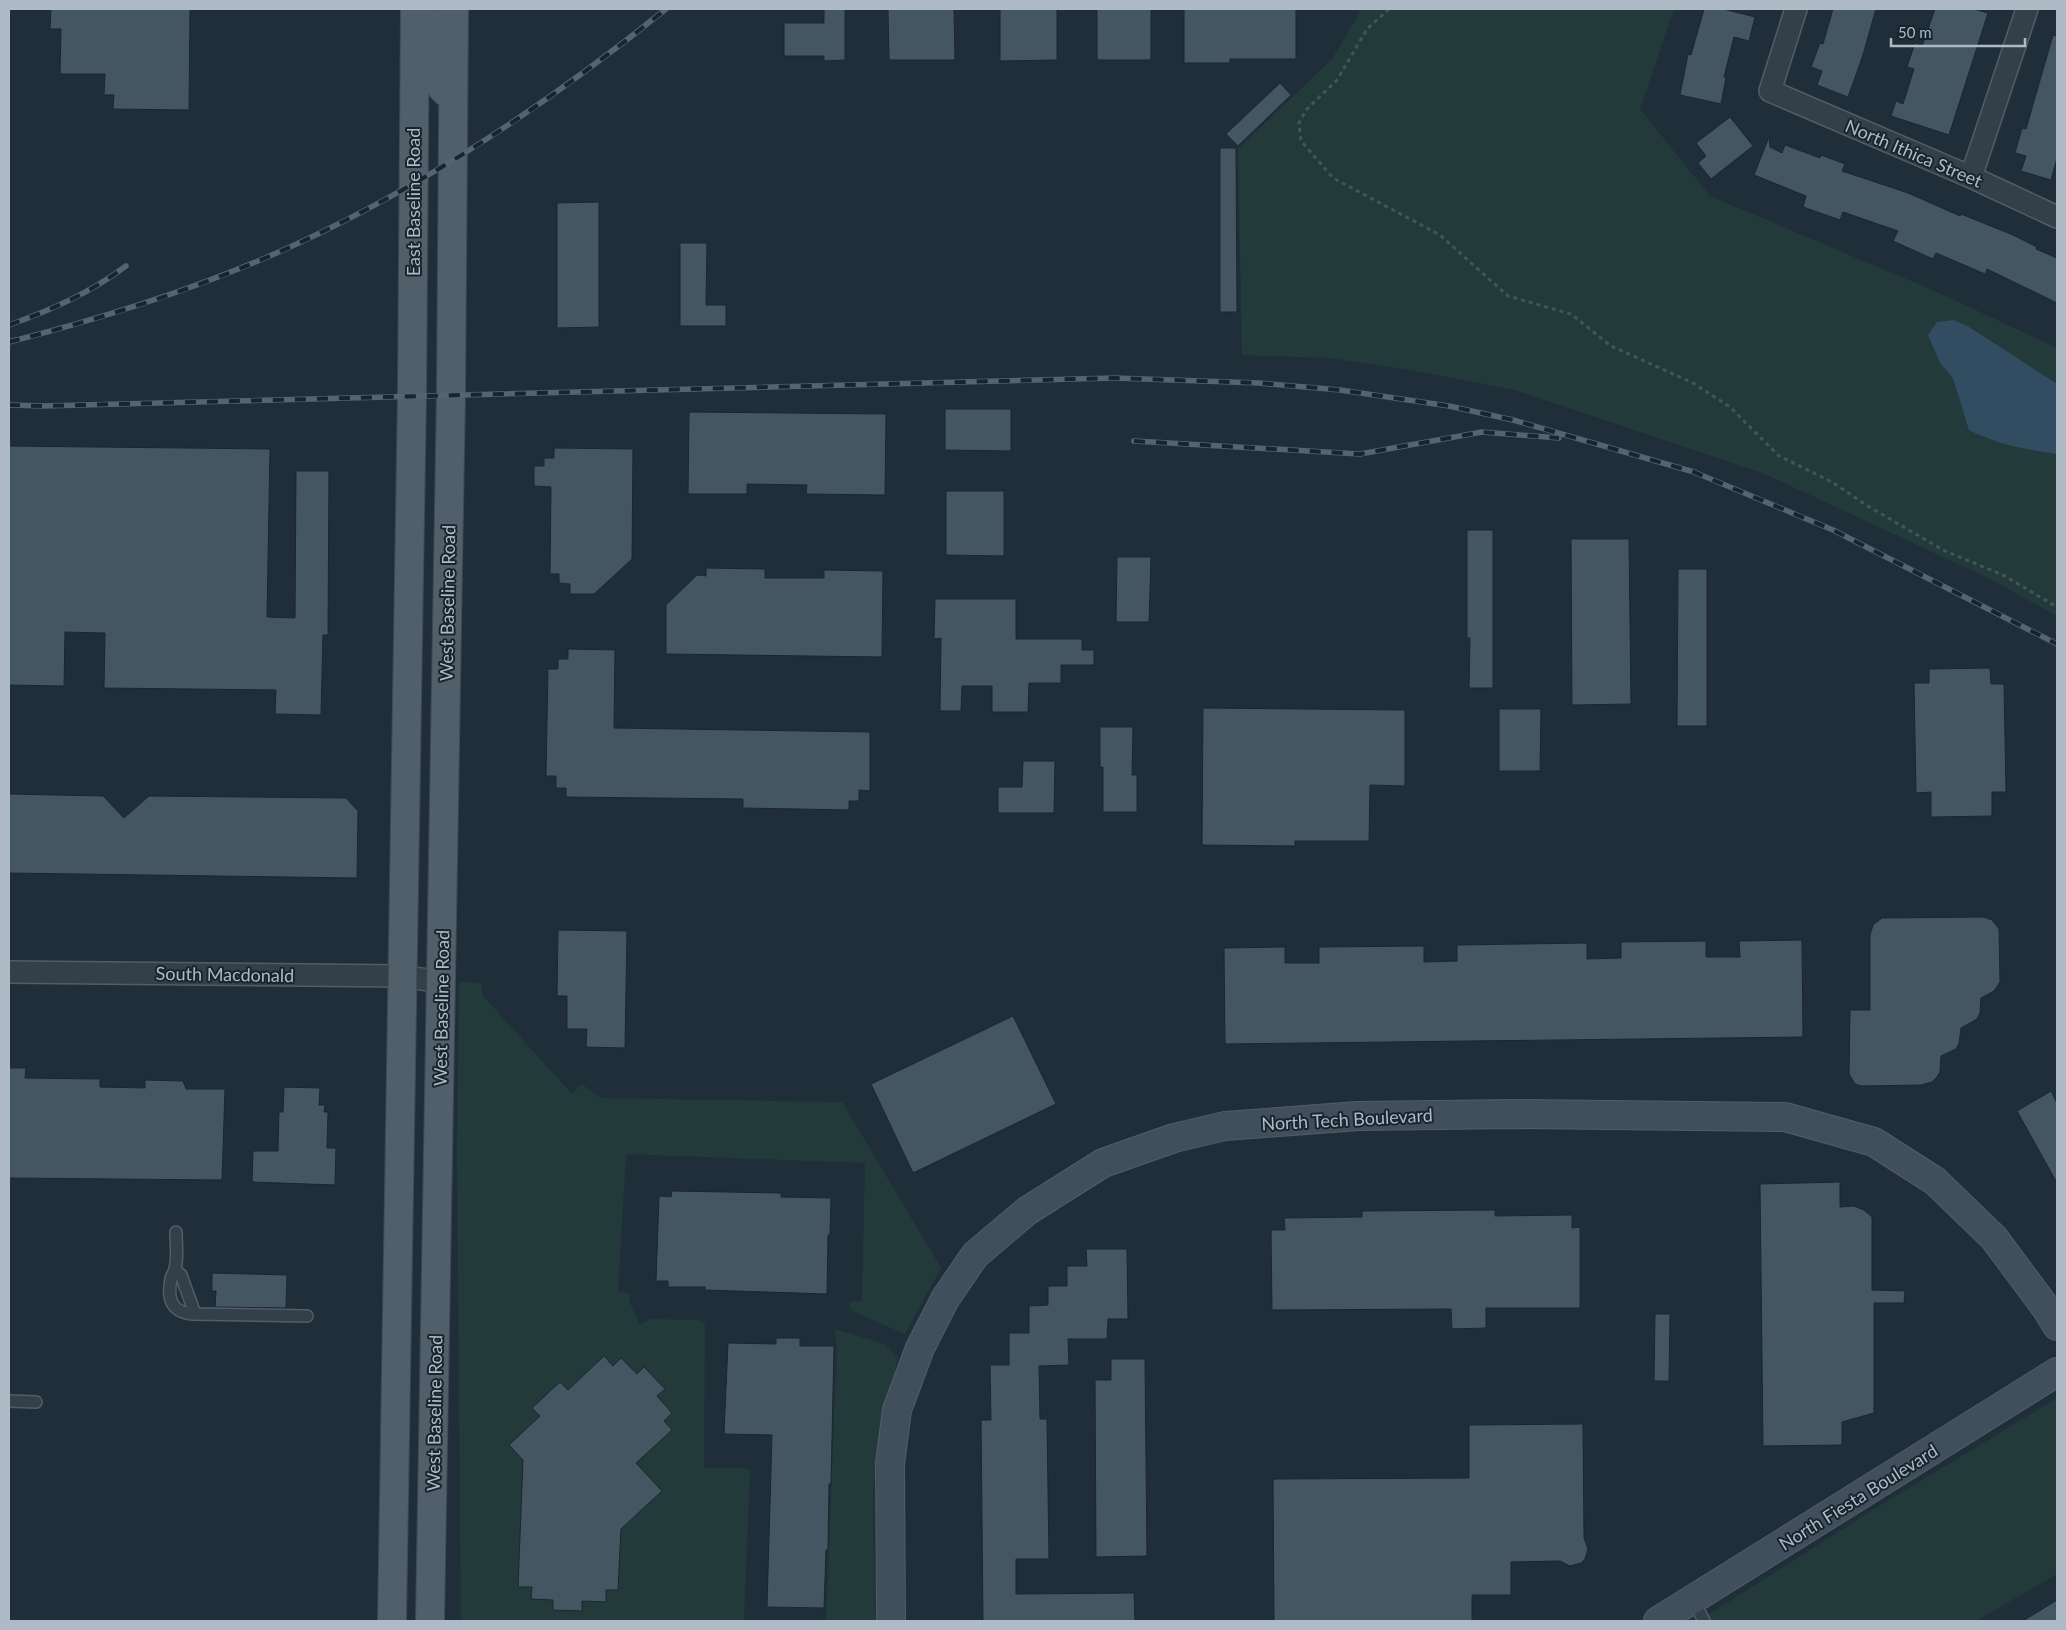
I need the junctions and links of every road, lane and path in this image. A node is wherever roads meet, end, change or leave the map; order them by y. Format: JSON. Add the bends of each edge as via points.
{"nodes":[{"id":1,"x":415,"y":9,"type":"edge"},
{"id":2,"x":425,"y":9,"type":"edge"},
{"id":3,"x":454,"y":9,"type":"edge"},
{"id":4,"x":1389,"y":9,"type":"edge"},
{"id":5,"x":1796,"y":9,"type":"edge"},
{"id":6,"x":2027,"y":9,"type":"edge"},
{"id":7,"x":454,"y":98,"type":"junction"},
{"id":8,"x":1971,"y":177,"type":"junction"},
{"id":9,"x":2057,"y":217,"type":"edge"},
{"id":10,"x":2057,"y":607,"type":"edge"},
{"id":11,"x":408,"y":610,"type":"junction"},
{"id":12,"x":447,"y":611,"type":"junction"},
{"id":13,"x":9,"y":972,"type":"edge"},
{"id":14,"x":402,"y":976,"type":"junction"},
{"id":15,"x":440,"y":982,"type":"junction"},
{"id":16,"x":176,"y":1232,"type":"dead end"},
{"id":17,"x":175,"y":1270,"type":"junction"},
{"id":18,"x":195,"y":1314,"type":"junction"},
{"id":19,"x":307,"y":1316,"type":"dead end"},
{"id":20,"x":2057,"y":1326,"type":"edge"},
{"id":21,"x":2057,"y":1372,"type":"edge"},
{"id":22,"x":395,"y":1399,"type":"junction"},
{"id":23,"x":9,"y":1401,"type":"edge"},
{"id":24,"x":36,"y":1402,"type":"dead end"},
{"id":25,"x":430,"y":1590,"type":"junction"},
{"id":26,"x":1699,"y":1610,"type":"edge"},
{"id":27,"x":392,"y":1621,"type":"edge"},
{"id":28,"x":430,"y":1621,"type":"edge"},
{"id":29,"x":891,"y":1621,"type":"edge"},
{"id":30,"x":1658,"y":1621,"type":"edge"}],
"edges":[{"from":1,"to":11,"type":"main road","name":"East Baseline Road"},
{"from":2,"to":7,"type":"main road","via":[[432,31],[439,84]]},
{"from":3,"to":7,"type":"main road"},
{"from":4,"to":10,"type":"path","via":[[1367,29],[1337,80],[1306,110],[1299,123],[1300,141],[1333,178],[1440,235],[1508,296],[1571,314],[1611,346],[1693,383],[1730,407],[1779,456],[1832,482],[1943,550],[2005,576]]},
{"from":5,"to":8,"type":"street","name":"North Ithica Street","via":[[1770,91]]},
{"from":6,"to":8,"type":"street"},
{"from":7,"to":12,"type":"main road","name":"West Baseline Road"},
{"from":8,"to":9,"type":"street","name":"North Ithica Street"},
{"from":11,"to":12,"type":"main road"},
{"from":11,"to":14,"type":"main road"},
{"from":12,"to":15,"type":"main road","name":"West Baseline Road"},
{"from":13,"to":14,"type":"street","name":"South Macdonald"},
{"from":14,"to":15,"type":"street","name":"South Macdonald"},
{"from":14,"to":22,"type":"main road"},
{"from":15,"to":25,"type":"main road","name":"West Baseline Road"},
{"from":16,"to":17,"type":"lane"},
{"from":17,"to":18,"type":"lane","via":[[181,1275]]},
{"from":17,"to":18,"type":"lane","via":[[170,1278],[172,1304],[183,1313]]},
{"from":18,"to":19,"type":"lane"},
{"from":20,"to":29,"type":"street","name":"North Tech Boulevard","via":[[1994,1238],[1935,1181],[1874,1142],[1785,1116],[1358,1116],[1225,1126],[1174,1138],[1103,1163],[1028,1210],[976,1255],[945,1299],[920,1348],[897,1410],[890,1464]]},
{"from":21,"to":26,"type":"street","name":"North Fiesta Boulevard"},
{"from":22,"to":25,"type":"main road","via":[[409,1409],[418,1431],[416,1499]]},
{"from":22,"to":27,"type":"main road"},
{"from":23,"to":24,"type":"lane"},
{"from":25,"to":28,"type":"main road","name":"West Baseline Road"},
{"from":26,"to":30,"type":"street","name":"North Fiesta Boulevard"}]}
